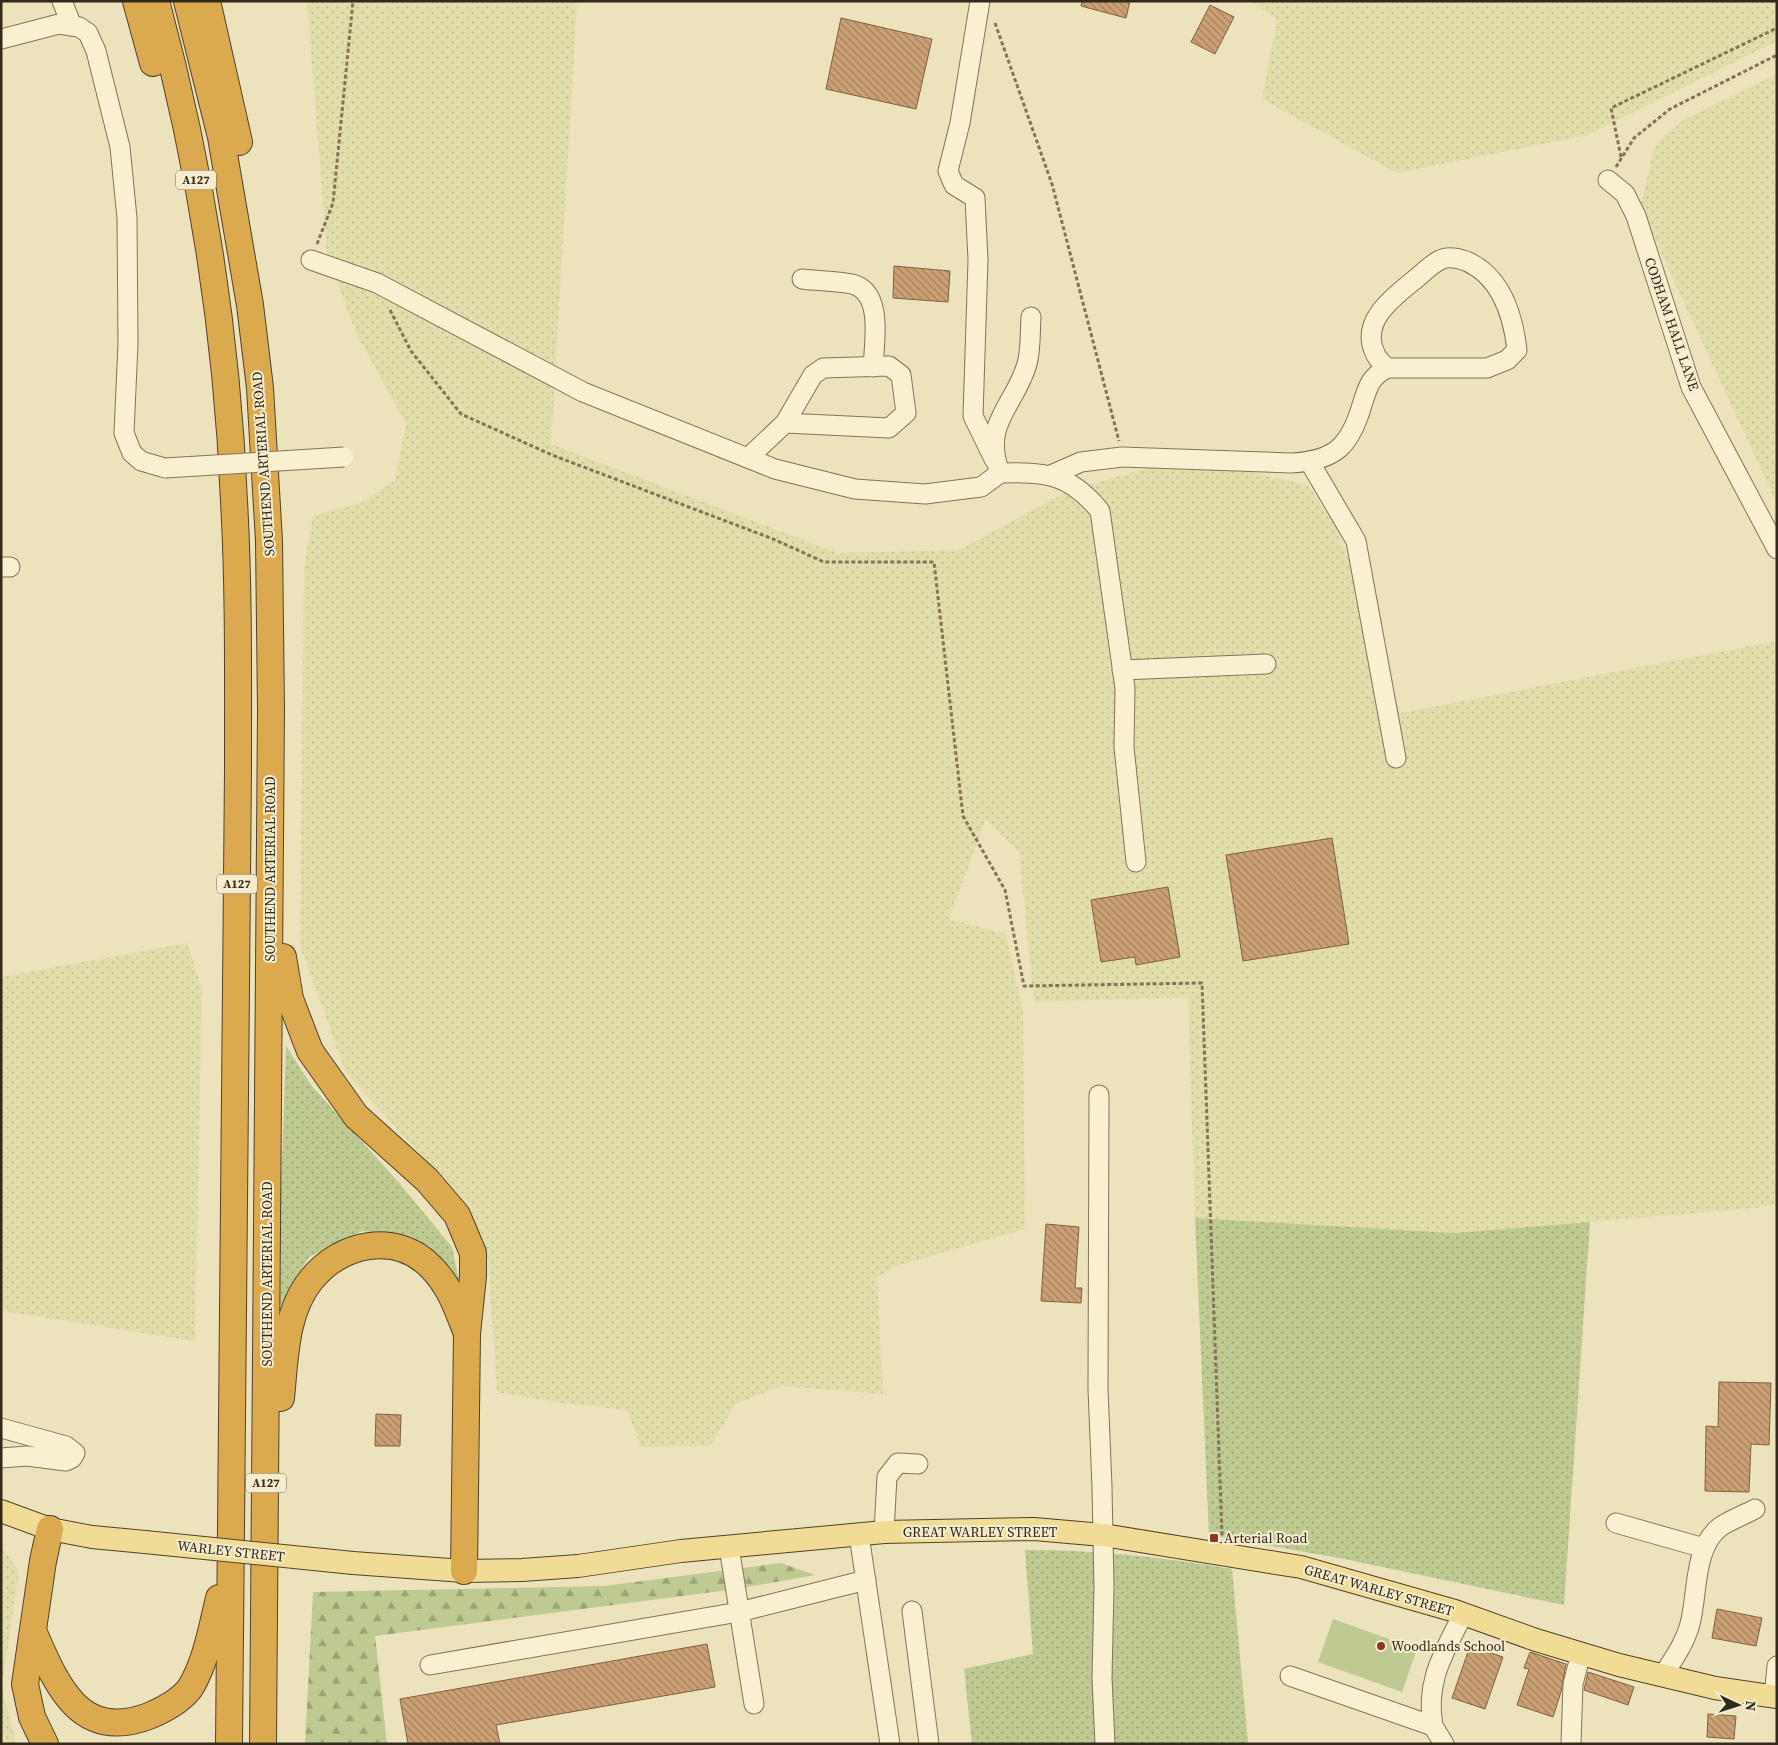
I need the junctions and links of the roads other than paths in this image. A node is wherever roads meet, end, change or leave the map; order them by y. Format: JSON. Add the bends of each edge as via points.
{"nodes":[{"id":1,"x":62,"y":1,"type":"edge"},
{"id":2,"x":136,"y":1,"type":"edge"},
{"id":3,"x":156,"y":1,"type":"edge"},
{"id":4,"x":187,"y":1,"type":"edge"},
{"id":5,"x":207,"y":1,"type":"edge"},
{"id":6,"x":980,"y":1,"type":"edge"},
{"id":7,"x":72,"y":26,"type":"junction"},
{"id":8,"x":1,"y":39,"type":"edge"},
{"id":9,"x":1608,"y":180,"type":"road end"},
{"id":10,"x":311,"y":260,"type":"road end"},
{"id":11,"x":802,"y":280,"type":"dead end"},
{"id":12,"x":250,"y":305,"type":"junction"},
{"id":13,"x":1031,"y":317,"type":"dead end"},
{"id":14,"x":223,"y":361,"type":"junction"},
{"id":15,"x":873,"y":367,"type":"junction"},
{"id":16,"x":1387,"y":368,"type":"junction"},
{"id":17,"x":785,"y":423,"type":"junction"},
{"id":18,"x":344,"y":457,"type":"dead end"},
{"id":19,"x":748,"y":458,"type":"junction"},
{"id":20,"x":1309,"y":461,"type":"junction"},
{"id":21,"x":997,"y":467,"type":"junction"},
{"id":22,"x":1051,"y":475,"type":"junction"},
{"id":23,"x":1777,"y":549,"type":"edge"},
{"id":24,"x":1266,"y":664,"type":"dead end"},
{"id":25,"x":1122,"y":670,"type":"junction"},
{"id":26,"x":1396,"y":758,"type":"dead end"},
{"id":27,"x":271,"y":836,"type":"junction"},
{"id":28,"x":1136,"y":862,"type":"dead end"},
{"id":29,"x":1099,"y":1094,"type":"dead end"},
{"id":30,"x":467,"y":1334,"type":"junction"},
{"id":31,"x":232,"y":1407,"type":"junction"},
{"id":32,"x":1,"y":1428,"type":"edge"},
{"id":33,"x":1,"y":1458,"type":"edge"},
{"id":34,"x":918,"y":1464,"type":"dead end"},
{"id":35,"x":1754,"y":1509,"type":"dead end"},
{"id":36,"x":1,"y":1511,"type":"edge"},
{"id":37,"x":1616,"y":1523,"type":"dead end"},
{"id":38,"x":50,"y":1529,"type":"junction"},
{"id":39,"x":884,"y":1532,"type":"junction"},
{"id":40,"x":859,"y":1535,"type":"junction"},
{"id":41,"x":1103,"y":1535,"type":"junction"},
{"id":42,"x":729,"y":1547,"type":"junction"},
{"id":43,"x":1704,"y":1548,"type":"junction"},
{"id":44,"x":464,"y":1571,"type":"junction"},
{"id":45,"x":866,"y":1580,"type":"junction"},
{"id":46,"x":912,"y":1611,"type":"dead end"},
{"id":47,"x":739,"y":1612,"type":"junction"},
{"id":48,"x":1463,"y":1614,"type":"junction"},
{"id":49,"x":34,"y":1633,"type":"junction"},
{"id":50,"x":1581,"y":1653,"type":"junction"},
{"id":51,"x":430,"y":1665,"type":"dead end"},
{"id":52,"x":1777,"y":1666,"type":"edge"},
{"id":53,"x":264,"y":1668,"type":"junction"},
{"id":54,"x":1663,"y":1675,"type":"junction"},
{"id":55,"x":1290,"y":1676,"type":"dead end"},
{"id":56,"x":1775,"y":1697,"type":"edge"},
{"id":57,"x":754,"y":1704,"type":"dead end"},
{"id":58,"x":1433,"y":1726,"type":"junction"},
{"id":59,"x":45,"y":1744,"type":"edge"},
{"id":60,"x":229,"y":1744,"type":"edge"},
{"id":61,"x":263,"y":1744,"type":"edge"},
{"id":62,"x":890,"y":1744,"type":"edge"},
{"id":63,"x":930,"y":1744,"type":"edge"},
{"id":64,"x":1105,"y":1744,"type":"edge"},
{"id":65,"x":1444,"y":1744,"type":"edge"},
{"id":66,"x":1571,"y":1744,"type":"edge"}],
"edges":[{"from":1,"to":7,"type":"street"},
{"from":2,"to":14,"type":"highway","via":[[162,96]]},
{"from":3,"to":14,"type":"highway","number":"A127","via":[[192,157]]},
{"from":4,"to":12,"type":"highway","name":"SOUTHEND ARTERIAL ROAD","number":"A127","via":[[221,137]]},
{"from":5,"to":12,"type":"highway","via":[[232,104],[244,177]]},
{"from":6,"to":21,"type":"street","via":[[960,123],[948,171],[954,185],[975,198],[978,260],[973,416]]},
{"from":7,"to":8,"type":"street","via":[[59,24]]},
{"from":7,"to":18,"type":"street","bridge":true,"via":[[88,34],[96,51],[120,147],[127,228],[128,344],[124,433],[132,453],[141,461],[164,468]]},
{"from":9,"to":23,"type":"street","name":"CODHAM HALL LANE","via":[[1624,194],[1636,216],[1691,386]]},
{"from":10,"to":19,"type":"street","via":[[377,283],[583,392]]},
{"from":11,"to":15,"type":"street","via":[[852,284],[867,293],[874,318]]},
{"from":12,"to":27,"type":"highway","name":"SOUTHEND ARTERIAL ROAD","number":"A127","via":[[260,388],[269,541]]},
{"from":13,"to":21,"type":"street","via":[[1028,363],[997,424]]},
{"from":14,"to":31,"type":"highway","number":"A127","via":[[234,499],[239,633]]},
{"from":15,"to":17,"type":"street","via":[[823,368],[814,375]]},
{"from":15,"to":17,"type":"street","via":[[889,366],[901,375],[906,413],[889,428]]},
{"from":16,"to":16,"type":"street","via":[[1487,368],[1507,360],[1517,350],[1515,331],[1499,289],[1487,273],[1464,261],[1449,258],[1433,265],[1400,291],[1378,312],[1372,329],[1375,354]]},
{"from":16,"to":20,"type":"street","via":[[1374,375],[1361,411],[1340,450]]},
{"from":17,"to":19,"type":"street"},
{"from":19,"to":21,"type":"street","via":[[775,469],[855,489],[925,494],[981,487]]},
{"from":20,"to":22,"type":"street","via":[[1122,457],[1081,462]]},
{"from":20,"to":26,"type":"street","via":[[1356,541]]},
{"from":21,"to":22,"type":"street"},
{"from":22,"to":25,"type":"street","via":[[1088,497],[1100,511]]},
{"from":24,"to":25,"type":"street"},
{"from":25,"to":28,"type":"street","via":[[1125,688],[1124,747]]},
{"from":27,"to":30,"type":"highway","via":[[284,972],[290,999],[310,1051],[356,1116],[427,1180],[457,1215],[472,1253],[474,1276]]},
{"from":27,"to":53,"type":"highway","name":"SOUTHEND ARTERIAL ROAD","number":"A127"},
{"from":29,"to":41,"type":"street","via":[[1098,1389]]},
{"from":30,"to":44,"type":"highway"},
{"from":30,"to":53,"type":"highway","via":[[448,1289],[431,1267],[409,1251],[388,1245],[364,1246],[342,1253],[310,1281],[294,1310],[287,1341]]},
{"from":31,"to":49,"type":"highway","via":[[223,1583],[207,1651],[191,1687],[163,1711],[129,1724],[92,1718],[67,1698],[53,1677]]},
{"from":31,"to":60,"type":"highway","number":"A127"},
{"from":32,"to":33,"type":"street","via":[[66,1446],[75,1453],[66,1461],[26,1456]]},
{"from":34,"to":39,"type":"street","via":[[898,1463],[887,1477]]},
{"from":35,"to":43,"type":"street","via":[[1720,1528]]},
{"from":36,"to":38,"type":"main road","name":"WARLEY STREET"},
{"from":37,"to":43,"type":"street"},
{"from":38,"to":44,"type":"main road","name":"WARLEY STREET","bridge":true,"via":[[92,1537]]},
{"from":38,"to":49,"type":"highway"},
{"from":39,"to":40,"type":"main road","name":"GREAT WARLEY STREET"},
{"from":39,"to":41,"type":"main road","name":"GREAT WARLEY STREET","via":[[1034,1529]]},
{"from":40,"to":42,"type":"main road","name":"GREAT WARLEY STREET"},
{"from":40,"to":45,"type":"street"},
{"from":41,"to":48,"type":"main road","name":"GREAT WARLEY STREET","via":[[1301,1567]]},
{"from":41,"to":64,"type":"street"},
{"from":42,"to":44,"type":"main road","name":"GREAT WARLEY STREET","via":[[578,1566]]},
{"from":42,"to":47,"type":"street"},
{"from":43,"to":54,"type":"street","via":[[1690,1625]]},
{"from":45,"to":47,"type":"street"},
{"from":45,"to":62,"type":"street"},
{"from":46,"to":63,"type":"street"},
{"from":47,"to":51,"type":"street"},
{"from":47,"to":57,"type":"street"},
{"from":48,"to":50,"type":"main road","name":"GREAT WARLEY STREET"},
{"from":48,"to":58,"type":"street","via":[[1432,1686],[1429,1705]]},
{"from":49,"to":59,"type":"highway","via":[[25,1684],[32,1717]]},
{"from":50,"to":54,"type":"main road","name":"GREAT WARLEY STREET"},
{"from":50,"to":66,"type":"street","via":[[1572,1691]]},
{"from":52,"to":56,"type":"street"},
{"from":53,"to":61,"type":"highway","name":"SOUTHEND ARTERIAL ROAD","number":"A127"},
{"from":54,"to":56,"type":"main road","name":"GREAT WARLEY STREET","via":[[1715,1688]]},
{"from":55,"to":58,"type":"street"},
{"from":58,"to":65,"type":"street"}]}
